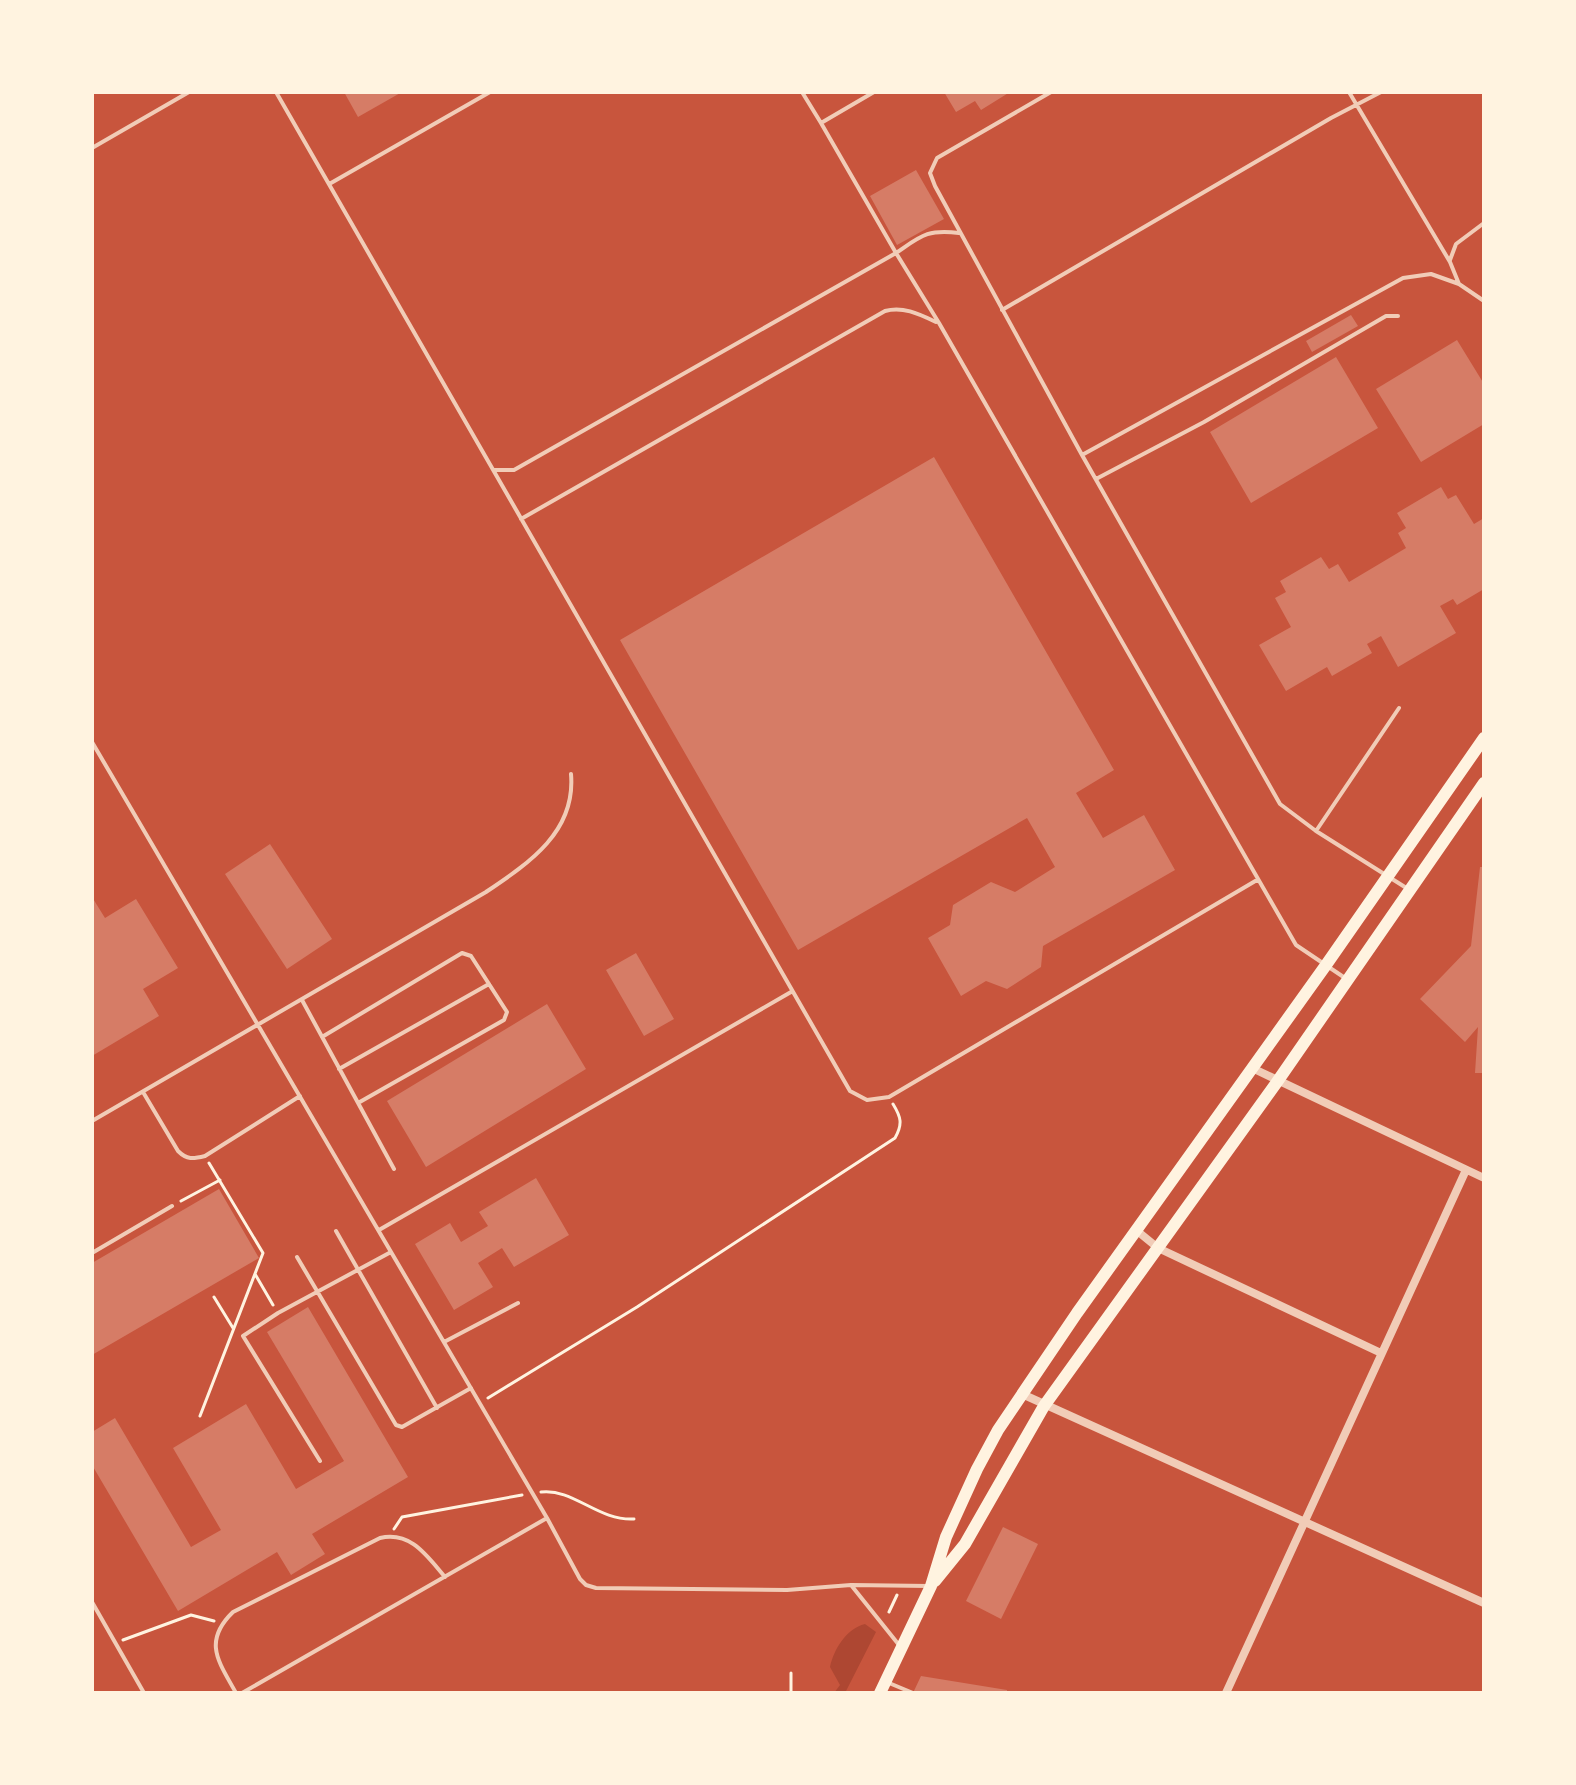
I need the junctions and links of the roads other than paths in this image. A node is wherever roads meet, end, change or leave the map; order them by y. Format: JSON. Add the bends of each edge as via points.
{"nodes":[{"id":1,"x":189,"y":92,"type":"edge"},
{"id":2,"x":276,"y":92,"type":"edge"},
{"id":3,"x":490,"y":92,"type":"edge"},
{"id":4,"x":802,"y":92,"type":"edge"},
{"id":5,"x":874,"y":92,"type":"edge"},
{"id":6,"x":1051,"y":92,"type":"edge"},
{"id":7,"x":1349,"y":92,"type":"edge"},
{"id":8,"x":1381,"y":92,"type":"edge"},
{"id":9,"x":1357,"y":106,"type":"junction"},
{"id":10,"x":821,"y":123,"type":"junction"},
{"id":11,"x":92,"y":148,"type":"edge"},
{"id":12,"x":331,"y":183,"type":"junction"},
{"id":13,"x":1484,"y":223,"type":"edge"},
{"id":14,"x":959,"y":233,"type":"junction"},
{"id":15,"x":896,"y":253,"type":"junction"},
{"id":16,"x":1450,"y":262,"type":"junction"},
{"id":17,"x":1459,"y":284,"type":"junction"},
{"id":18,"x":1484,"y":301,"type":"edge"},
{"id":19,"x":1002,"y":310,"type":"junction"},
{"id":20,"x":1398,"y":316,"type":"dead end"},
{"id":21,"x":939,"y":323,"type":"junction"},
{"id":22,"x":1082,"y":455,"type":"junction"},
{"id":23,"x":494,"y":470,"type":"junction"},
{"id":24,"x":1096,"y":479,"type":"junction"},
{"id":25,"x":521,"y":519,"type":"junction"},
{"id":26,"x":1399,"y":708,"type":"dead end"},
{"id":27,"x":1484,"y":738,"type":"edge"},
{"id":28,"x":92,"y":742,"type":"edge"},
{"id":29,"x":571,"y":774,"type":"dead end"},
{"id":30,"x":1484,"y":783,"type":"edge"},
{"id":31,"x":1316,"y":831,"type":"junction"},
{"id":32,"x":1388,"y":876,"type":"junction"},
{"id":33,"x":1257,"y":880,"type":"junction"},
{"id":34,"x":1410,"y":890,"type":"junction"},
{"id":35,"x":1326,"y":965,"type":"junction"},
{"id":36,"x":1348,"y":980,"type":"junction"},
{"id":37,"x":489,"y":984,"type":"junction"},
{"id":38,"x":791,"y":992,"type":"junction"},
{"id":39,"x":302,"y":1000,"type":"junction"},
{"id":40,"x":257,"y":1026,"type":"junction"},
{"id":41,"x":322,"y":1037,"type":"junction"},
{"id":42,"x":1252,"y":1068,"type":"junction"},
{"id":43,"x":339,"y":1069,"type":"junction"},
{"id":44,"x":1277,"y":1082,"type":"junction"},
{"id":45,"x":143,"y":1092,"type":"junction"},
{"id":46,"x":300,"y":1096,"type":"junction"},
{"id":47,"x":358,"y":1103,"type":"junction"},
{"id":48,"x":92,"y":1121,"type":"edge"},
{"id":49,"x":394,"y":1169,"type":"dead end"},
{"id":50,"x":1466,"y":1170,"type":"junction"},
{"id":51,"x":1484,"y":1178,"type":"edge"},
{"id":52,"x":172,"y":1206,"type":"road end"},
{"id":53,"x":379,"y":1230,"type":"junction"},
{"id":54,"x":1136,"y":1230,"type":"junction"},
{"id":55,"x":336,"y":1231,"type":"dead end"},
{"id":56,"x":1158,"y":1248,"type":"junction"},
{"id":57,"x":391,"y":1252,"type":"junction"},
{"id":58,"x":92,"y":1253,"type":"edge"},
{"id":59,"x":297,"y":1257,"type":"dead end"},
{"id":60,"x":357,"y":1270,"type":"junction"},
{"id":61,"x":317,"y":1293,"type":"junction"},
{"id":62,"x":518,"y":1303,"type":"dead end"},
{"id":63,"x":444,"y":1342,"type":"junction"},
{"id":64,"x":1381,"y":1353,"type":"junction"},
{"id":65,"x":471,"y":1388,"type":"junction"},
{"id":66,"x":1022,"y":1394,"type":"junction"},
{"id":67,"x":1044,"y":1406,"type":"junction"},
{"id":68,"x":437,"y":1408,"type":"junction"},
{"id":69,"x":320,"y":1461,"type":"dead end"},
{"id":70,"x":547,"y":1518,"type":"junction"},
{"id":71,"x":1303,"y":1523,"type":"junction"},
{"id":72,"x":445,"y":1577,"type":"junction"},
{"id":73,"x":851,"y":1585,"type":"junction"},
{"id":74,"x":931,"y":1586,"type":"junction"},
{"id":75,"x":92,"y":1602,"type":"edge"},
{"id":76,"x":1484,"y":1603,"type":"edge"},
{"id":77,"x":901,"y":1647,"type":"junction"},
{"id":78,"x":883,"y":1687,"type":"edge"},
{"id":79,"x":144,"y":1693,"type":"edge"},
{"id":80,"x":239,"y":1693,"type":"edge"},
{"id":81,"x":913,"y":1693,"type":"edge"},
{"id":82,"x":1226,"y":1693,"type":"edge"}],
"edges":[{"from":1,"to":11,"type":"lane"},
{"from":2,"to":12,"type":"lane"},
{"from":3,"to":12,"type":"lane"},
{"from":4,"to":10,"type":"lane"},
{"from":5,"to":10,"type":"lane"},
{"from":6,"to":14,"type":"lane","via":[[937,158],[930,173]]},
{"from":7,"to":9,"type":"lane"},
{"from":8,"to":9,"type":"lane"},
{"from":9,"to":16,"type":"lane"},
{"from":9,"to":19,"type":"lane"},
{"from":10,"to":15,"type":"lane"},
{"from":12,"to":23,"type":"lane"},
{"from":13,"to":16,"type":"lane","via":[[1456,244]]},
{"from":14,"to":15,"type":"lane","via":[[937,230]]},
{"from":14,"to":19,"type":"lane"},
{"from":15,"to":21,"type":"lane"},
{"from":15,"to":23,"type":"lane","via":[[514,470]]},
{"from":16,"to":17,"type":"lane"},
{"from":17,"to":18,"type":"lane"},
{"from":17,"to":22,"type":"lane","via":[[1431,274],[1403,278]]},
{"from":19,"to":22,"type":"lane"},
{"from":20,"to":24,"type":"lane","via":[[1386,316]]},
{"from":21,"to":25,"type":"lane","via":[[910,310],[885,311]]},
{"from":21,"to":33,"type":"lane"},
{"from":22,"to":24,"type":"lane"},
{"from":23,"to":25,"type":"lane"},
{"from":24,"to":31,"type":"lane","via":[[1274,795],[1290,814]]},
{"from":25,"to":38,"type":"lane"},
{"from":26,"to":31,"type":"lane"},
{"from":27,"to":32,"type":"main road"},
{"from":28,"to":40,"type":"lane"},
{"from":29,"to":39,"type":"lane","via":[[560,828],[529,863]]},
{"from":30,"to":34,"type":"main road"},
{"from":31,"to":32,"type":"lane"},
{"from":32,"to":34,"type":"lane"},
{"from":32,"to":35,"type":"main road"},
{"from":33,"to":35,"type":"lane","via":[[1296,945]]},
{"from":33,"to":38,"type":"lane","via":[[889,1097],[867,1100],[850,1091]]},
{"from":34,"to":36,"type":"main road"},
{"from":35,"to":36,"type":"lane"},
{"from":35,"to":42,"type":"main road"},
{"from":36,"to":44,"type":"main road"},
{"from":37,"to":41,"type":"lane","via":[[471,956],[462,953]]},
{"from":37,"to":43,"type":"lane"},
{"from":37,"to":47,"type":"lane","via":[[507,1012],[504,1020]]},
{"from":38,"to":53,"type":"lane"},
{"from":39,"to":40,"type":"lane"},
{"from":39,"to":41,"type":"lane"},
{"from":40,"to":45,"type":"lane"},
{"from":40,"to":46,"type":"lane"},
{"from":41,"to":43,"type":"lane"},
{"from":42,"to":44,"type":"street"},
{"from":42,"to":54,"type":"main road"},
{"from":43,"to":47,"type":"lane"},
{"from":44,"to":50,"type":"street"},
{"from":44,"to":56,"type":"main road"},
{"from":45,"to":46,"type":"lane","via":[[184,1157],[192,1159]]},
{"from":45,"to":48,"type":"lane"},
{"from":46,"to":53,"type":"lane"},
{"from":47,"to":49,"type":"lane"},
{"from":50,"to":51,"type":"street"},
{"from":50,"to":64,"type":"street"},
{"from":52,"to":58,"type":"lane"},
{"from":53,"to":57,"type":"lane"},
{"from":54,"to":56,"type":"street"},
{"from":54,"to":66,"type":"main road"},
{"from":55,"to":60,"type":"lane"},
{"from":56,"to":64,"type":"street"},
{"from":56,"to":67,"type":"main road"},
{"from":57,"to":60,"type":"lane"},
{"from":57,"to":63,"type":"lane"},
{"from":59,"to":61,"type":"lane"},
{"from":60,"to":61,"type":"lane"},
{"from":60,"to":68,"type":"lane"},
{"from":61,"to":68,"type":"lane","via":[[396,1425],[402,1427]]},
{"from":61,"to":69,"type":"lane","via":[[243,1336]]},
{"from":62,"to":63,"type":"lane"},
{"from":63,"to":65,"type":"lane"},
{"from":64,"to":71,"type":"street"},
{"from":65,"to":68,"type":"lane"},
{"from":65,"to":70,"type":"lane"},
{"from":66,"to":67,"type":"street"},
{"from":66,"to":74,"type":"main road","via":[[977,1469]]},
{"from":67,"to":71,"type":"street"},
{"from":67,"to":74,"type":"main road","via":[[965,1544]]},
{"from":70,"to":72,"type":"lane"},
{"from":70,"to":73,"type":"lane","via":[[580,1579],[596,1588],[787,1590]]},
{"from":71,"to":76,"type":"street"},
{"from":71,"to":82,"type":"street"},
{"from":72,"to":80,"type":"lane"},
{"from":72,"to":80,"type":"lane","via":[[423,1550],[390,1535],[233,1612],[221,1624],[214,1645]]},
{"from":73,"to":74,"type":"lane"},
{"from":73,"to":77,"type":"lane"},
{"from":74,"to":77,"type":"main road"},
{"from":75,"to":79,"type":"lane"},
{"from":77,"to":78,"type":"main road"},
{"from":78,"to":81,"type":"lane"}]}
